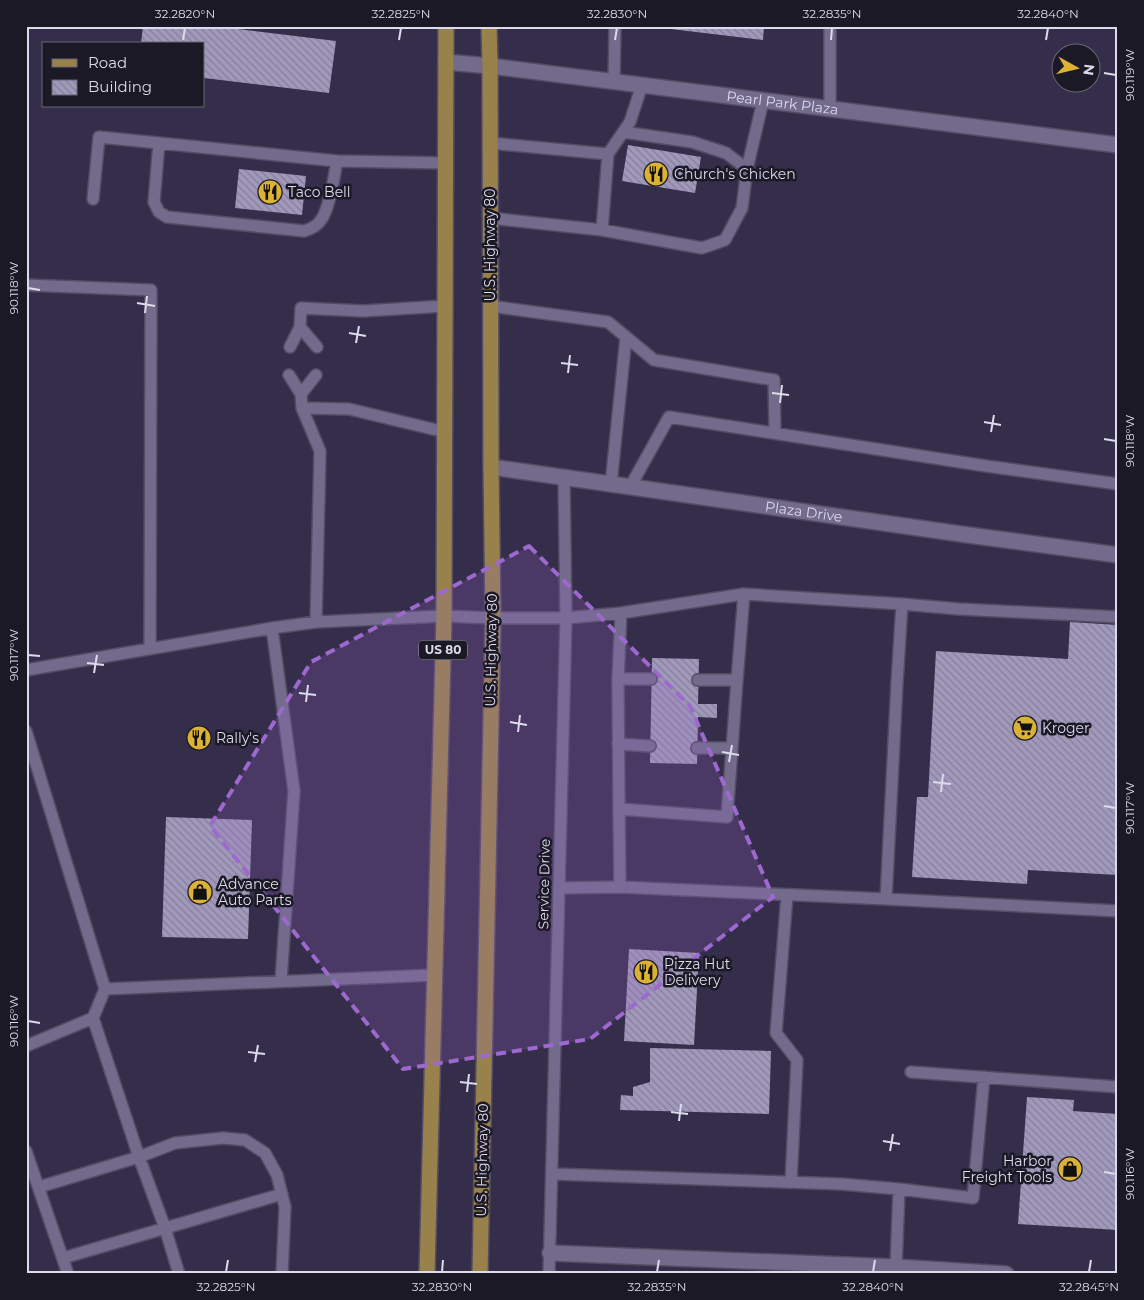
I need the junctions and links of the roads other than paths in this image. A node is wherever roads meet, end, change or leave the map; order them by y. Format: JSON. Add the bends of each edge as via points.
{"nodes":[{"id":1,"x":446,"y":26,"type":"edge"},
{"id":2,"x":488,"y":26,"type":"edge"},
{"id":3,"x":615,"y":26,"type":"edge"},
{"id":4,"x":830,"y":26,"type":"edge"},
{"id":5,"x":446,"y":62,"type":"junction"},
{"id":6,"x":490,"y":66,"type":"junction"},
{"id":7,"x":614,"y":82,"type":"junction"},
{"id":8,"x":642,"y":85,"type":"junction"},
{"id":9,"x":763,"y":101,"type":"junction"},
{"id":10,"x":830,"y":109,"type":"junction"},
{"id":11,"x":624,"y":132,"type":"junction"},
{"id":12,"x":159,"y":143,"type":"junction"},
{"id":13,"x":490,"y":143,"type":"junction"},
{"id":14,"x":1118,"y":146,"type":"edge"},
{"id":15,"x":608,"y":154,"type":"junction"},
{"id":16,"x":337,"y":161,"type":"junction"},
{"id":17,"x":446,"y":164,"type":"junction"},
{"id":18,"x":747,"y":169,"type":"junction"},
{"id":19,"x":93,"y":199,"type":"dead end"},
{"id":20,"x":490,"y":218,"type":"junction"},
{"id":21,"x":602,"y":230,"type":"junction"},
{"id":22,"x":26,"y":285,"type":"edge"},
{"id":23,"x":445,"y":306,"type":"junction"},
{"id":24,"x":490,"y":306,"type":"junction"},
{"id":25,"x":300,"y":327,"type":"junction"},
{"id":26,"x":626,"y":336,"type":"junction"},
{"id":27,"x":290,"y":347,"type":"dead end"},
{"id":28,"x":318,"y":348,"type":"dead end"},
{"id":29,"x":289,"y":375,"type":"dead end"},
{"id":30,"x":316,"y":376,"type":"dead end"},
{"id":31,"x":302,"y":394,"type":"junction"},
{"id":32,"x":302,"y":408,"type":"junction"},
{"id":33,"x":444,"y":432,"type":"junction"},
{"id":34,"x":775,"y":433,"type":"junction"},
{"id":35,"x":490,"y":467,"type":"junction"},
{"id":36,"x":564,"y":477,"type":"junction"},
{"id":37,"x":611,"y":484,"type":"junction"},
{"id":38,"x":1118,"y":484,"type":"edge"},
{"id":39,"x":630,"y":487,"type":"junction"},
{"id":40,"x":1118,"y":555,"type":"edge"},
{"id":41,"x":744,"y":594,"type":"junction"},
{"id":42,"x":902,"y":604,"type":"junction"},
{"id":43,"x":621,"y":612,"type":"junction"},
{"id":44,"x":444,"y":616,"type":"junction"},
{"id":45,"x":1118,"y":617,"type":"edge"},
{"id":46,"x":492,"y":618,"type":"junction"},
{"id":47,"x":566,"y":618,"type":"junction"},
{"id":48,"x":316,"y":622,"type":"junction"},
{"id":49,"x":272,"y":628,"type":"junction"},
{"id":50,"x":150,"y":649,"type":"junction"},
{"id":51,"x":26,"y":670,"type":"edge"},
{"id":52,"x":618,"y":678,"type":"junction"},
{"id":53,"x":652,"y":679,"type":"dead end"},
{"id":54,"x":698,"y":680,"type":"dead end"},
{"id":55,"x":737,"y":680,"type":"junction"},
{"id":56,"x":26,"y":731,"type":"edge"},
{"id":57,"x":618,"y":744,"type":"junction"},
{"id":58,"x":650,"y":746,"type":"dead end"},
{"id":59,"x":697,"y":748,"type":"dead end"},
{"id":60,"x":732,"y":748,"type":"junction"},
{"id":61,"x":619,"y":809,"type":"junction"},
{"id":62,"x":620,"y":887,"type":"junction"},
{"id":63,"x":559,"y":888,"type":"junction"},
{"id":64,"x":787,"y":895,"type":"junction"},
{"id":65,"x":886,"y":899,"type":"junction"},
{"id":66,"x":1118,"y":911,"type":"edge"},
{"id":67,"x":435,"y":975,"type":"junction"},
{"id":68,"x":281,"y":981,"type":"junction"},
{"id":69,"x":105,"y":989,"type":"junction"},
{"id":70,"x":93,"y":1018,"type":"junction"},
{"id":71,"x":26,"y":1046,"type":"edge"},
{"id":72,"x":911,"y":1072,"type":"dead end"},
{"id":73,"x":984,"y":1077,"type":"junction"},
{"id":74,"x":1118,"y":1087,"type":"edge"},
{"id":75,"x":26,"y":1151,"type":"edge"},
{"id":76,"x":139,"y":1157,"type":"junction"},
{"id":77,"x":552,"y":1174,"type":"junction"},
{"id":78,"x":791,"y":1182,"type":"junction"},
{"id":79,"x":38,"y":1187,"type":"junction"},
{"id":80,"x":899,"y":1189,"type":"junction"},
{"id":81,"x":282,"y":1194,"type":"junction"},
{"id":82,"x":165,"y":1228,"type":"junction"},
{"id":83,"x":550,"y":1253,"type":"junction"},
{"id":84,"x":63,"y":1258,"type":"junction"},
{"id":85,"x":897,"y":1271,"type":"edge"},
{"id":86,"x":68,"y":1274,"type":"edge"},
{"id":87,"x":179,"y":1274,"type":"edge"},
{"id":88,"x":282,"y":1274,"type":"edge"},
{"id":89,"x":427,"y":1274,"type":"edge"},
{"id":90,"x":480,"y":1274,"type":"edge"},
{"id":91,"x":549,"y":1274,"type":"edge"},
{"id":92,"x":1006,"y":1274,"type":"edge"}],
"edges":[{"from":1,"to":5,"type":"main road","number":"US 80"},
{"from":2,"to":6,"type":"main road","name":"U.S. Highway 80"},
{"from":3,"to":7,"type":"lane"},
{"from":4,"to":10,"type":"lane"},
{"from":5,"to":6,"type":"street","name":"Pearl Park Plaza"},
{"from":5,"to":17,"type":"main road","number":"US 80"},
{"from":6,"to":7,"type":"street","name":"Pearl Park Plaza"},
{"from":6,"to":13,"type":"main road","name":"U.S. Highway 80"},
{"from":7,"to":8,"type":"street","name":"Pearl Park Plaza"},
{"from":8,"to":9,"type":"street","name":"Pearl Park Plaza"},
{"from":8,"to":11,"type":"lane"},
{"from":9,"to":10,"type":"street","name":"Pearl Park Plaza"},
{"from":9,"to":18,"type":"lane"},
{"from":10,"to":14,"type":"street","name":"Pearl Park Plaza"},
{"from":11,"to":15,"type":"lane"},
{"from":11,"to":18,"type":"lane","via":[[692,142],[726,153]]},
{"from":12,"to":16,"type":"lane"},
{"from":12,"to":16,"type":"lane","via":[[154,202],[159,212],[167,217],[304,231],[321,220]]},
{"from":12,"to":19,"type":"lane","via":[[99,137]]},
{"from":13,"to":15,"type":"lane"},
{"from":13,"to":20,"type":"main road","name":"U.S. Highway 80"},
{"from":15,"to":21,"type":"lane"},
{"from":16,"to":17,"type":"lane"},
{"from":17,"to":23,"type":"main road","number":"US 80"},
{"from":18,"to":21,"type":"lane","via":[[742,208],[725,240],[702,248]]},
{"from":20,"to":21,"type":"lane"},
{"from":20,"to":24,"type":"main road","name":"U.S. Highway 80"},
{"from":22,"to":50,"type":"lane","via":[[151,290]]},
{"from":23,"to":25,"type":"lane","via":[[363,311],[301,308]]},
{"from":23,"to":33,"type":"main road","number":"US 80"},
{"from":24,"to":26,"type":"lane","via":[[608,322]]},
{"from":24,"to":35,"type":"main road","name":"U.S. Highway 80"},
{"from":25,"to":27,"type":"lane"},
{"from":25,"to":28,"type":"lane"},
{"from":26,"to":34,"type":"lane","via":[[654,360],[774,380]]},
{"from":26,"to":37,"type":"lane"},
{"from":29,"to":31,"type":"lane"},
{"from":30,"to":31,"type":"lane"},
{"from":31,"to":32,"type":"lane"},
{"from":32,"to":33,"type":"lane","via":[[348,409]]},
{"from":32,"to":48,"type":"lane","via":[[320,451]]},
{"from":33,"to":44,"type":"main road","number":"US 80"},
{"from":34,"to":38,"type":"lane"},
{"from":34,"to":39,"type":"lane","via":[[669,417]]},
{"from":35,"to":36,"type":"street","name":"Plaza Drive"},
{"from":35,"to":46,"type":"main road","name":"U.S. Highway 80"},
{"from":36,"to":37,"type":"street","name":"Plaza Drive"},
{"from":36,"to":47,"type":"lane","name":"Service Drive"},
{"from":37,"to":39,"type":"street","name":"Plaza Drive"},
{"from":39,"to":40,"type":"street","name":"Plaza Drive"},
{"from":41,"to":42,"type":"lane"},
{"from":41,"to":43,"type":"lane"},
{"from":41,"to":55,"type":"lane"},
{"from":42,"to":45,"type":"lane"},
{"from":42,"to":65,"type":"lane"},
{"from":43,"to":47,"type":"lane"},
{"from":43,"to":52,"type":"lane"},
{"from":44,"to":46,"type":"lane"},
{"from":44,"to":48,"type":"lane"},
{"from":44,"to":67,"type":"main road","number":"US 80"},
{"from":46,"to":47,"type":"lane"},
{"from":46,"to":90,"type":"main road","name":"U.S. Highway 80"},
{"from":47,"to":63,"type":"lane","name":"Service Drive"},
{"from":48,"to":49,"type":"lane"},
{"from":49,"to":50,"type":"lane"},
{"from":49,"to":68,"type":"lane","via":[[294,790]]},
{"from":50,"to":51,"type":"lane"},
{"from":52,"to":53,"type":"lane"},
{"from":52,"to":57,"type":"lane"},
{"from":54,"to":55,"type":"lane"},
{"from":55,"to":60,"type":"lane"},
{"from":56,"to":69,"type":"lane"},
{"from":57,"to":58,"type":"lane"},
{"from":57,"to":61,"type":"lane"},
{"from":59,"to":60,"type":"lane"},
{"from":60,"to":61,"type":"lane","via":[[727,817]]},
{"from":61,"to":62,"type":"lane"},
{"from":62,"to":63,"type":"lane"},
{"from":62,"to":64,"type":"lane"},
{"from":63,"to":77,"type":"lane","name":"Service Drive"},
{"from":64,"to":65,"type":"lane"},
{"from":64,"to":78,"type":"lane","via":[[776,1033],[797,1060]]},
{"from":65,"to":66,"type":"lane"},
{"from":67,"to":68,"type":"lane"},
{"from":67,"to":89,"type":"main road","number":"US 80"},
{"from":68,"to":69,"type":"lane"},
{"from":69,"to":70,"type":"lane"},
{"from":70,"to":71,"type":"lane"},
{"from":70,"to":76,"type":"lane"},
{"from":72,"to":73,"type":"lane"},
{"from":73,"to":74,"type":"lane"},
{"from":73,"to":80,"type":"lane","via":[[973,1198]]},
{"from":75,"to":79,"type":"lane"},
{"from":76,"to":79,"type":"lane"},
{"from":76,"to":81,"type":"lane","via":[[175,1143],[223,1138],[245,1140],[265,1153],[277,1175]]},
{"from":76,"to":82,"type":"lane"},
{"from":77,"to":78,"type":"lane"},
{"from":77,"to":83,"type":"lane","name":"Service Drive"},
{"from":78,"to":80,"type":"lane"},
{"from":79,"to":84,"type":"lane"},
{"from":80,"to":85,"type":"lane"},
{"from":81,"to":82,"type":"lane"},
{"from":81,"to":88,"type":"lane","via":[[285,1207]]},
{"from":82,"to":84,"type":"lane"},
{"from":82,"to":87,"type":"lane"},
{"from":83,"to":85,"type":"street"},
{"from":83,"to":91,"type":"lane","name":"Service Drive"},
{"from":84,"to":86,"type":"lane"},
{"from":85,"to":92,"type":"street"}]}
